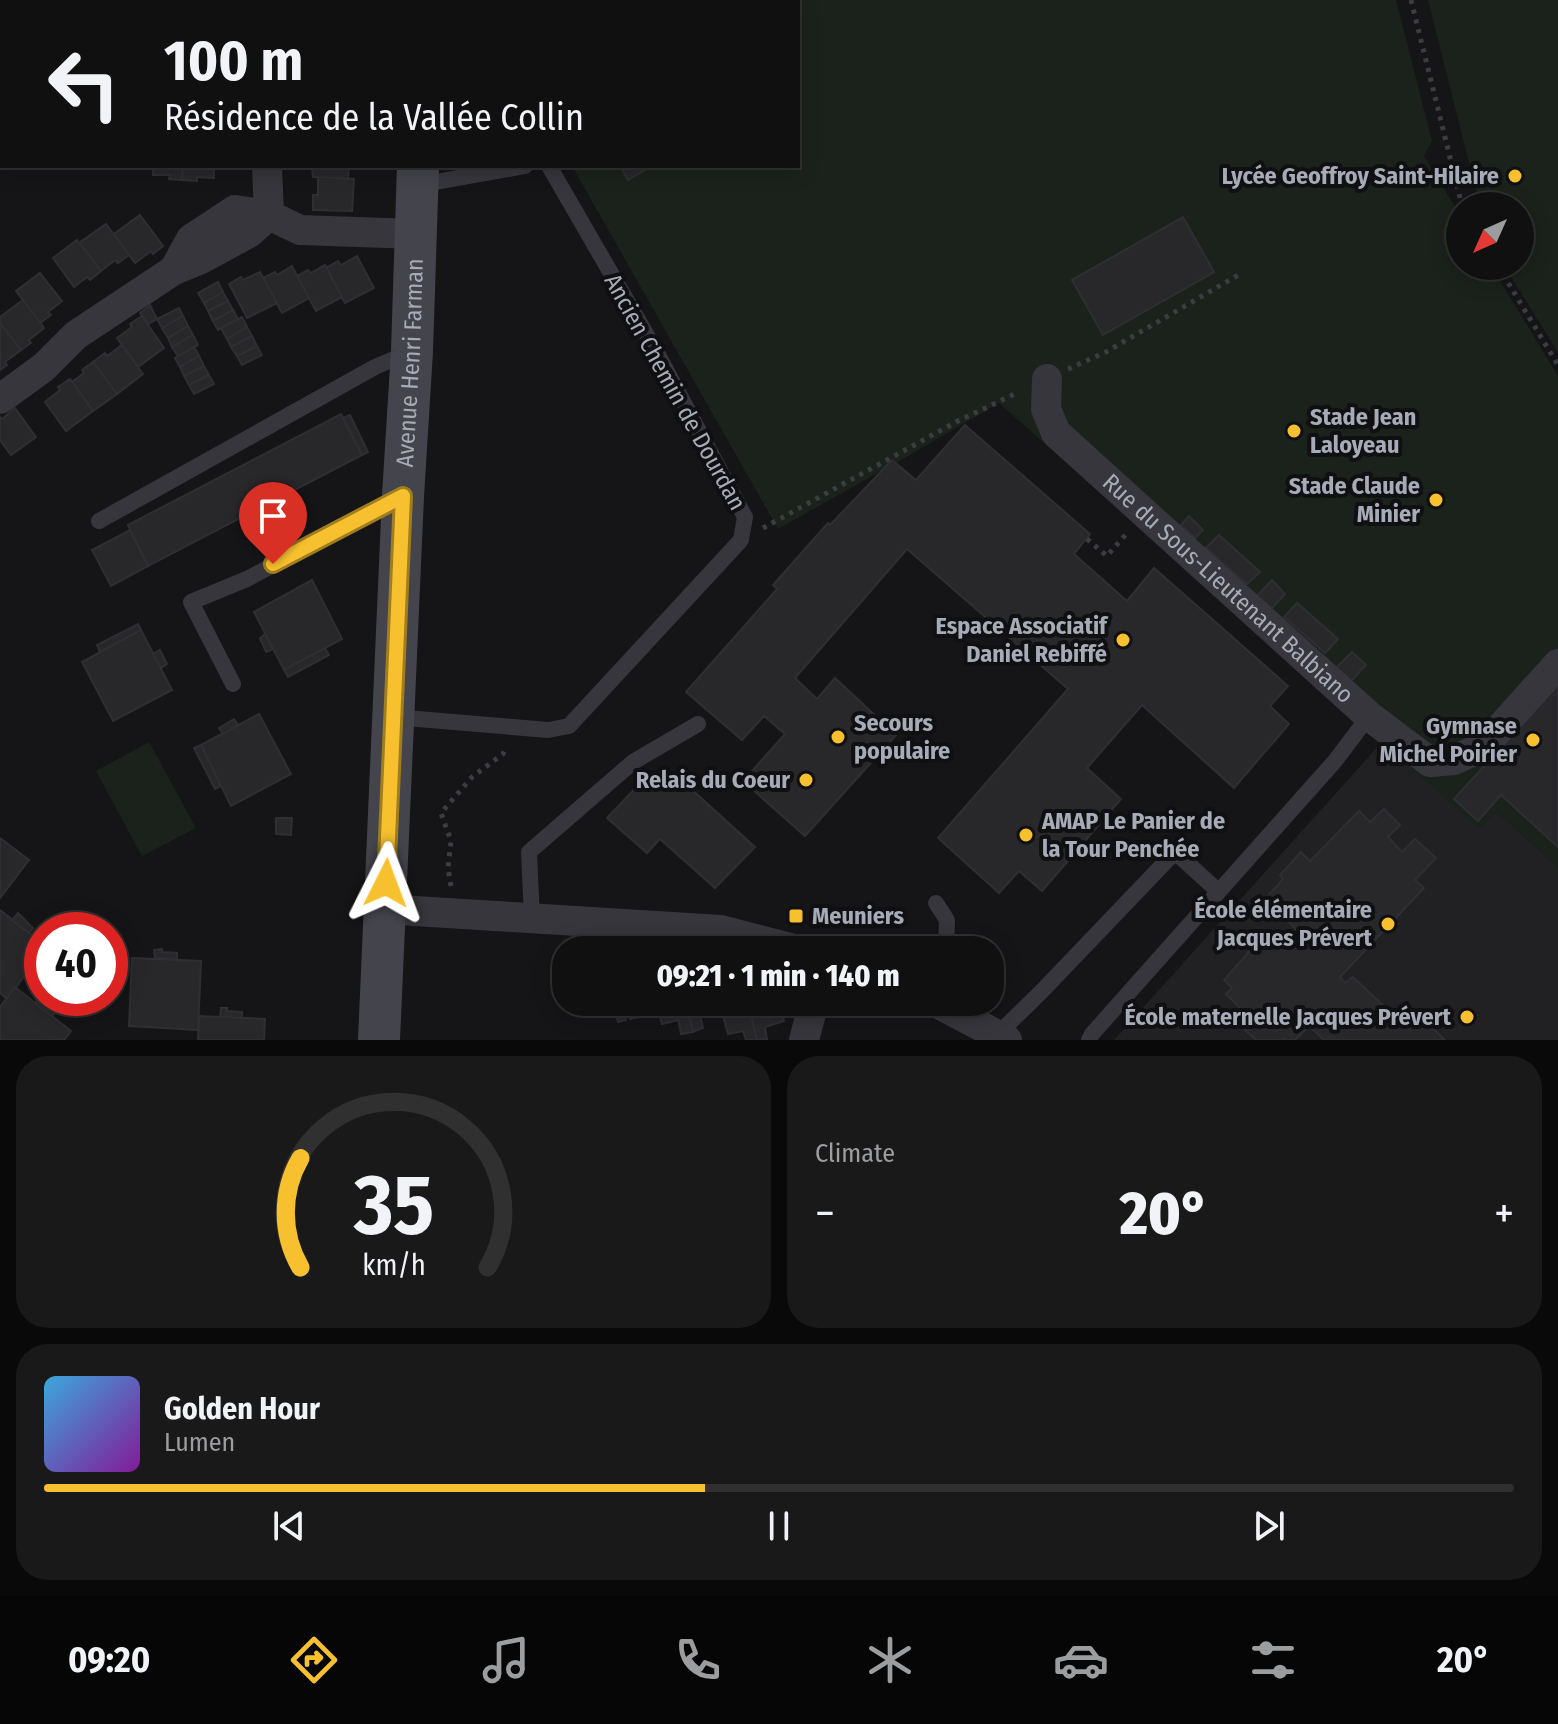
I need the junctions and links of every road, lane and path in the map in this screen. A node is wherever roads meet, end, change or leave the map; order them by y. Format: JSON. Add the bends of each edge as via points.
{"nodes":[{"id":1,"x":1411,"y":0,"type":"edge"},
{"id":2,"x":267,"y":168,"type":"edge"},
{"id":3,"x":504,"y":168,"type":"edge"},
{"id":4,"x":550,"y":168,"type":"edge"},
{"id":5,"x":418,"y":176,"type":"edge"},
{"id":6,"x":1459,"y":192,"type":"edge"},
{"id":7,"x":269,"y":215,"type":"junction"},
{"id":8,"x":416,"y":234,"type":"junction"},
{"id":9,"x":1240,"y":274,"type":"dead end"},
{"id":10,"x":1506,"y":280,"type":"edge"},
{"id":11,"x":412,"y":351,"type":"junction"},
{"id":12,"x":1558,"y":365,"type":"edge"},
{"id":13,"x":1047,"y":379,"type":"junction"},
{"id":14,"x":0,"y":399,"type":"edge"},
{"id":15,"x":403,"y":496,"type":"junction"},
{"id":16,"x":99,"y":521,"type":"dead end"},
{"id":17,"x":741,"y":540,"type":"junction"},
{"id":18,"x":1558,"y":664,"type":"edge"},
{"id":19,"x":233,"y":684,"type":"dead end"},
{"id":20,"x":1369,"y":716,"type":"junction"},
{"id":21,"x":393,"y":717,"type":"junction"},
{"id":22,"x":698,"y":724,"type":"dead end"},
{"id":23,"x":514,"y":727,"type":"junction"},
{"id":24,"x":1218,"y":891,"type":"junction"},
{"id":25,"x":936,"y":903,"type":"dead end"},
{"id":26,"x":385,"y":911,"type":"junction"},
{"id":27,"x":457,"y":915,"type":"junction"},
{"id":28,"x":532,"y":919,"type":"junction"},
{"id":29,"x":744,"y":936,"type":"edge"},
{"id":30,"x":946,"y":936,"type":"edge"},
{"id":31,"x":810,"y":1016,"type":"edge"},
{"id":32,"x":962,"y":1016,"type":"edge"},
{"id":33,"x":1002,"y":1037,"type":"edge"},
{"id":34,"x":379,"y":1040,"type":"edge"},
{"id":35,"x":804,"y":1040,"type":"edge"},
{"id":36,"x":1089,"y":1040,"type":"edge"}],
"edges":[{"from":1,"to":6,"type":"path"},
{"from":2,"to":7,"type":"street"},
{"from":3,"to":5,"type":"lane"},
{"from":4,"to":17,"type":"lane","name":"Ancien Chemin de Dourdan","via":[[745,517]]},
{"from":5,"to":8,"type":"street","name":"Avenue Henri Farman"},
{"from":7,"to":8,"type":"street","via":[[300,230]]},
{"from":7,"to":14,"type":"street","via":[[235,210],[191,239],[174,270],[76,335]]},
{"from":8,"to":11,"type":"street","name":"Avenue Henri Farman"},
{"from":9,"to":13,"type":"path","via":[[1106,352]]},
{"from":10,"to":12,"type":"path"},
{"from":11,"to":15,"type":"street","name":"Avenue Henri Farman"},
{"from":11,"to":16,"type":"lane"},
{"from":13,"to":17,"type":"path","via":[[958,421]]},
{"from":13,"to":20,"type":"street","name":"Rue du Sous-Lieutenant Balbiano","via":[[1046,409],[1056,433]]},
{"from":15,"to":19,"type":"lane","via":[[247,579],[191,602]]},
{"from":15,"to":21,"type":"street","name":"Avenue Henri Farman"},
{"from":17,"to":23,"type":"lane","name":"Ancien Chemin de Dourdan","via":[[569,726]]},
{"from":18,"to":20,"type":"street","name":"Rue du Sous-Lieutenant Balbiano","via":[[1484,746],[1454,760],[1430,762]]},
{"from":20,"to":24,"type":"lane"},
{"from":21,"to":23,"type":"lane","name":"Ancien Chemin de Dourdan"},
{"from":21,"to":26,"type":"street","name":"Avenue Henri Farman"},
{"from":22,"to":28,"type":"lane","via":[[633,762],[529,852]]},
{"from":23,"to":27,"type":"path","via":[[503,754],[472,777],[441,813],[451,841],[448,868]]},
{"from":24,"to":33,"type":"lane","via":[[1175,852]]},
{"from":24,"to":36,"type":"lane"},
{"from":25,"to":30,"type":"lane","via":[[947,920]]},
{"from":26,"to":27,"type":"street"},
{"from":26,"to":34,"type":"street","name":"Avenue Henri Farman"},
{"from":27,"to":28,"type":"street"},
{"from":28,"to":29,"type":"street","via":[[721,930]]},
{"from":31,"to":35,"type":"street"},
{"from":32,"to":33,"type":"street"}]}
